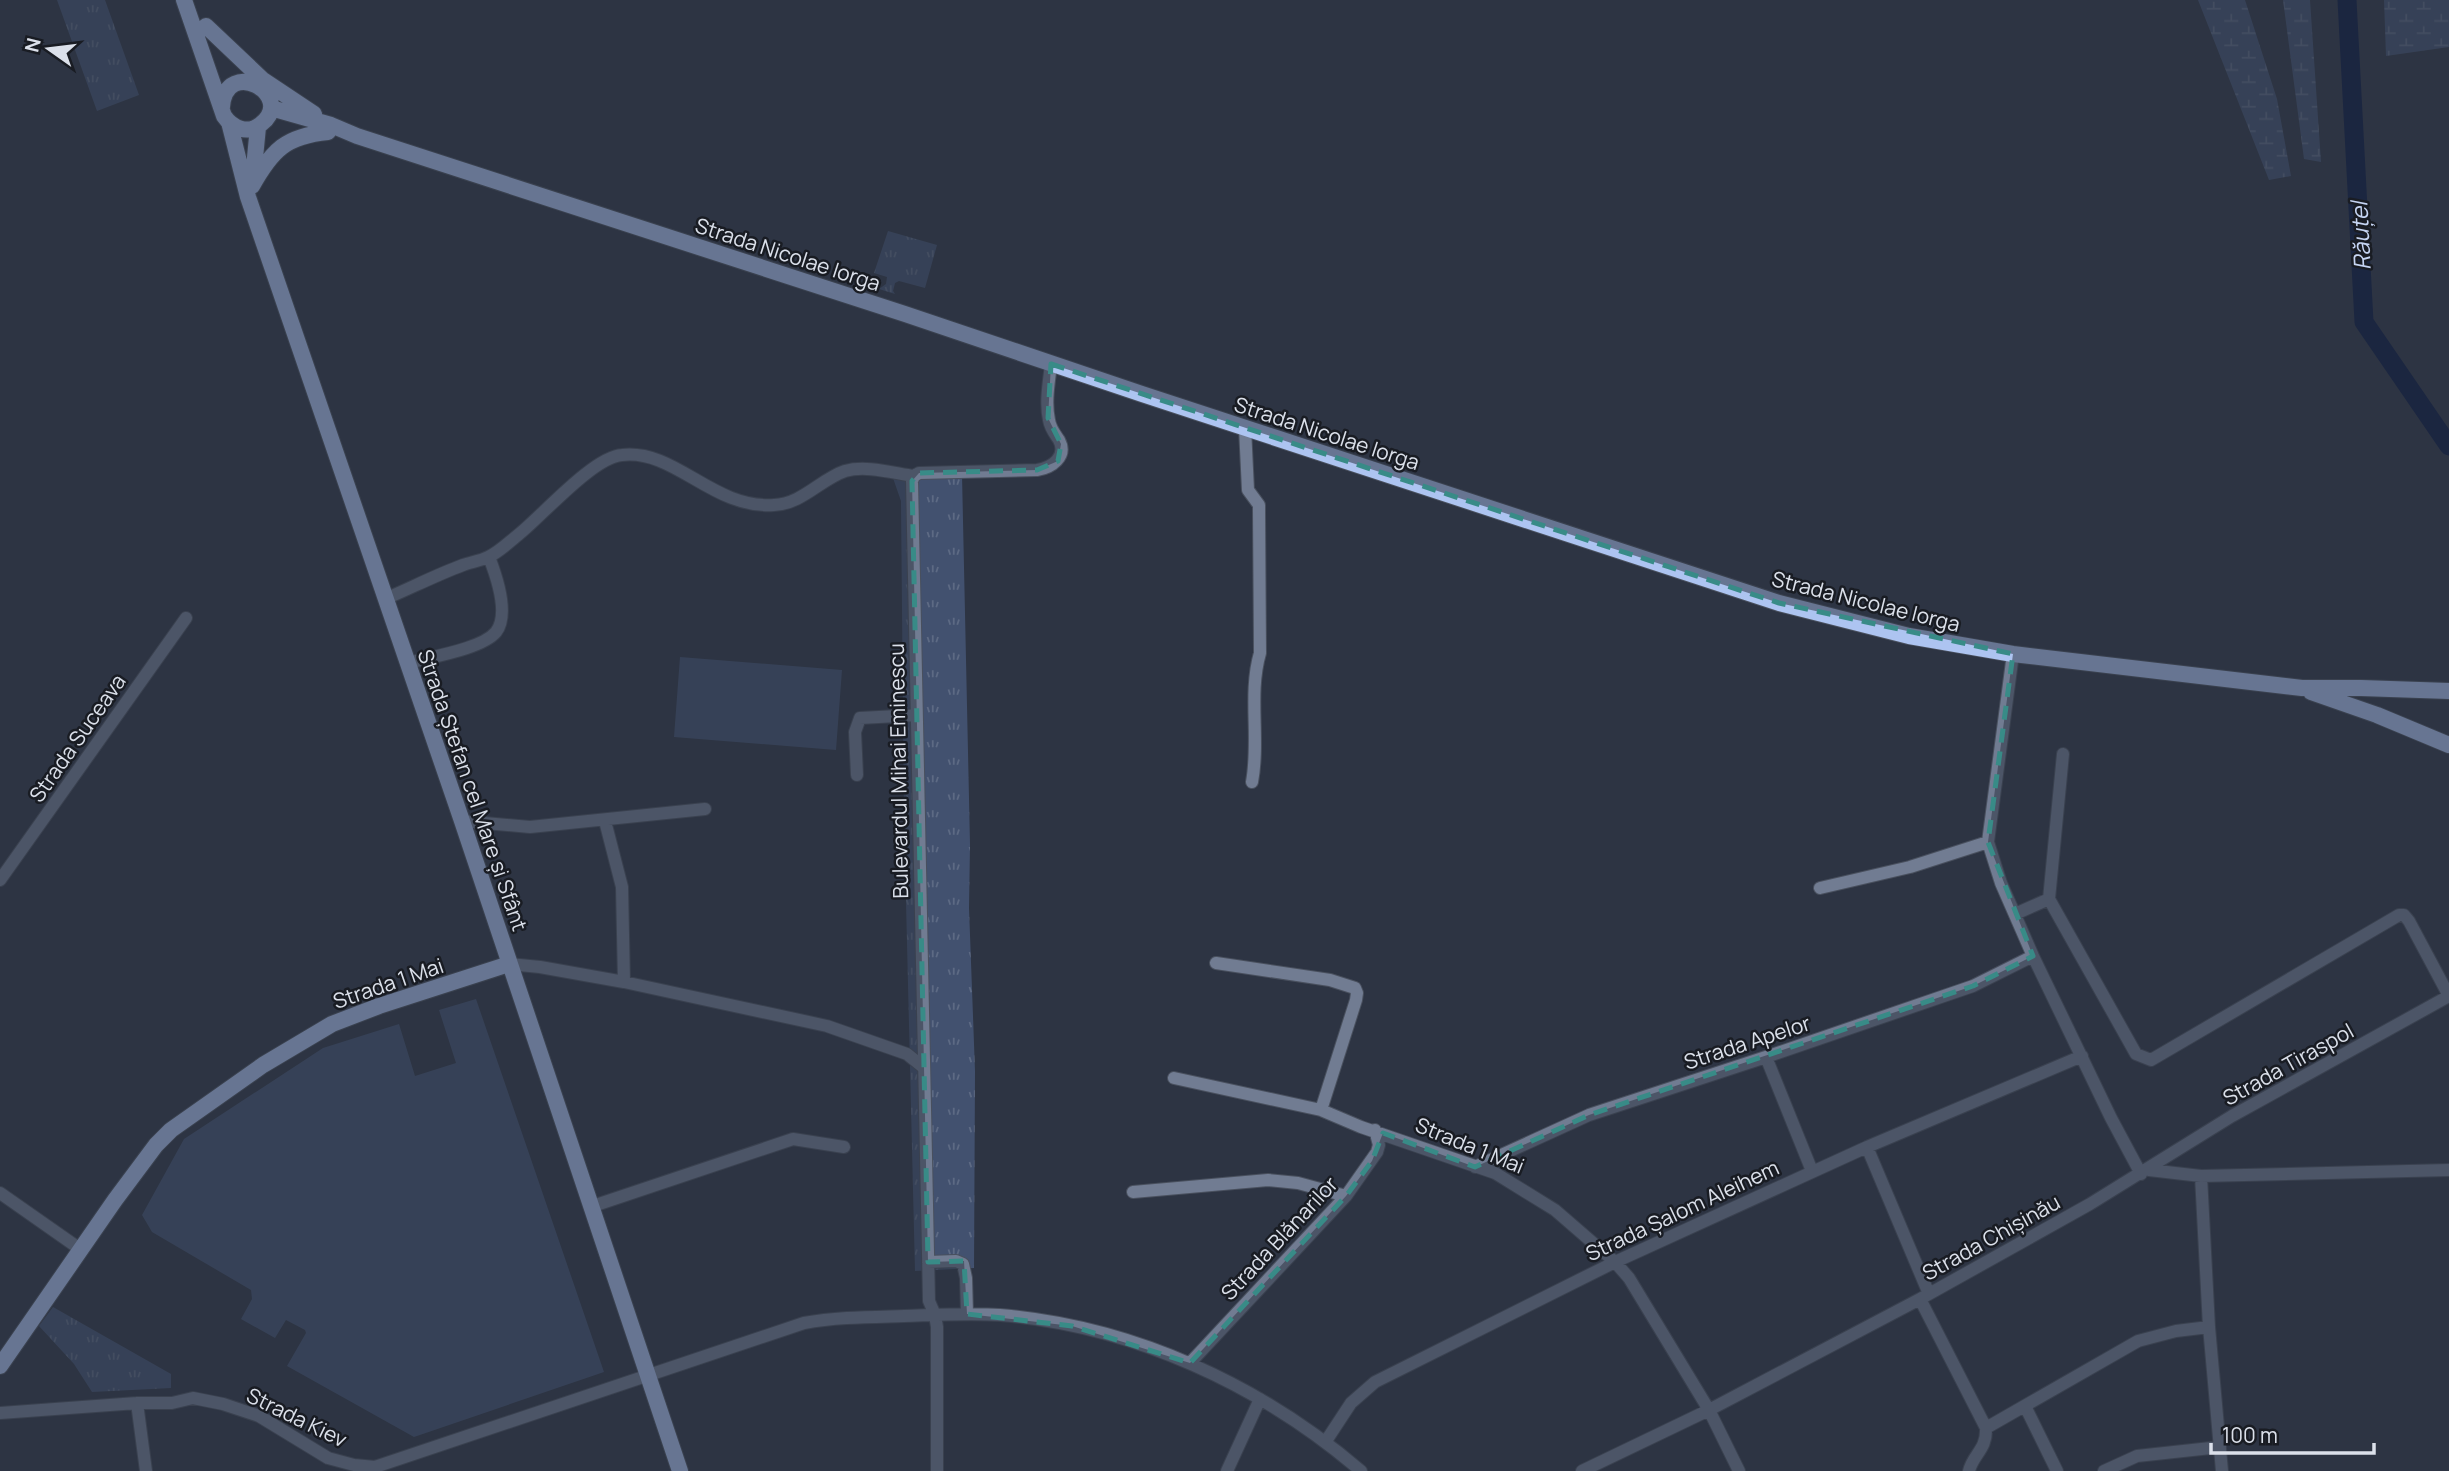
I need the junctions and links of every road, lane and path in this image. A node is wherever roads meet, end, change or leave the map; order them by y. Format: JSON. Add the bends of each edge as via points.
{"nodes":[{"id":1,"x":186,"y":0,"type":"edge"},
{"id":2,"x":205,"y":26,"type":"junction"},
{"id":3,"x":254,"y":83,"type":"junction"},
{"id":4,"x":225,"y":115,"type":"junction"},
{"id":5,"x":266,"y":117,"type":"junction"},
{"id":6,"x":330,"y":128,"type":"junction"},
{"id":7,"x":250,"y":191,"type":"junction"},
{"id":8,"x":1051,"y":363,"type":"junction"},
{"id":9,"x":1245,"y":428,"type":"junction"},
{"id":10,"x":914,"y":475,"type":"junction"},
{"id":11,"x":489,"y":557,"type":"junction"},
{"id":12,"x":385,"y":599,"type":"junction"},
{"id":13,"x":186,"y":618,"type":"dead end"},
{"id":14,"x":2013,"y":654,"type":"junction"},
{"id":15,"x":408,"y":663,"type":"junction"},
{"id":16,"x":2302,"y":688,"type":"junction"},
{"id":17,"x":2449,"y":691,"type":"edge"},
{"id":18,"x":916,"y":715,"type":"junction"},
{"id":19,"x":2449,"y":745,"type":"edge"},
{"id":20,"x":2063,"y":754,"type":"dead end"},
{"id":21,"x":857,"y":775,"type":"dead end"},
{"id":22,"x":1252,"y":782,"type":"dead end"},
{"id":23,"x":705,"y":809,"type":"dead end"},
{"id":24,"x":462,"y":821,"type":"junction"},
{"id":25,"x":605,"y":821,"type":"junction"},
{"id":26,"x":1988,"y":842,"type":"junction"},
{"id":27,"x":0,"y":880,"type":"edge"},
{"id":28,"x":1820,"y":888,"type":"dead end"},
{"id":29,"x":2049,"y":900,"type":"junction"},
{"id":30,"x":2015,"y":914,"type":"junction"},
{"id":31,"x":2033,"y":956,"type":"junction"},
{"id":32,"x":1216,"y":963,"type":"dead end"},
{"id":33,"x":509,"y":964,"type":"junction"},
{"id":34,"x":624,"y":982,"type":"junction"},
{"id":35,"x":2449,"y":996,"type":"edge"},
{"id":36,"x":2082,"y":1056,"type":"junction"},
{"id":37,"x":1766,"y":1058,"type":"junction"},
{"id":38,"x":923,"y":1067,"type":"junction"},
{"id":39,"x":1174,"y":1079,"type":"dead end"},
{"id":40,"x":1321,"y":1110,"type":"junction"},
{"id":41,"x":1375,"y":1130,"type":"junction"},
{"id":42,"x":844,"y":1147,"type":"dead end"},
{"id":43,"x":1867,"y":1147,"type":"junction"},
{"id":44,"x":1475,"y":1167,"type":"junction"},
{"id":45,"x":2449,"y":1170,"type":"edge"},
{"id":46,"x":1812,"y":1171,"type":"junction"},
{"id":47,"x":2145,"y":1172,"type":"junction"},
{"id":48,"x":2201,"y":1176,"type":"junction"},
{"id":49,"x":1133,"y":1192,"type":"dead end"},
{"id":50,"x":0,"y":1193,"type":"edge"},
{"id":51,"x":1346,"y":1196,"type":"junction"},
{"id":52,"x":590,"y":1207,"type":"junction"},
{"id":53,"x":80,"y":1249,"type":"junction"},
{"id":54,"x":928,"y":1262,"type":"junction"},
{"id":55,"x":1615,"y":1262,"type":"junction"},
{"id":56,"x":1925,"y":1297,"type":"junction"},
{"id":57,"x":967,"y":1314,"type":"junction"},
{"id":58,"x":935,"y":1315,"type":"junction"},
{"id":59,"x":2209,"y":1327,"type":"junction"},
{"id":60,"x":1190,"y":1363,"type":"junction"},
{"id":61,"x":0,"y":1366,"type":"edge"},
{"id":62,"x":647,"y":1376,"type":"junction"},
{"id":63,"x":1260,"y":1399,"type":"junction"},
{"id":64,"x":137,"y":1403,"type":"junction"},
{"id":65,"x":2025,"y":1406,"type":"junction"},
{"id":66,"x":1709,"y":1410,"type":"junction"},
{"id":67,"x":0,"y":1413,"type":"edge"},
{"id":68,"x":1986,"y":1428,"type":"junction"},
{"id":69,"x":1326,"y":1441,"type":"junction"},
{"id":70,"x":2220,"y":1447,"type":"junction"},
{"id":71,"x":328,"y":1458,"type":"junction"},
{"id":72,"x":375,"y":1469,"type":"edge"},
{"id":73,"x":146,"y":1471,"type":"edge"},
{"id":74,"x":344,"y":1471,"type":"edge"},
{"id":75,"x":680,"y":1471,"type":"edge"},
{"id":76,"x":937,"y":1471,"type":"edge"},
{"id":77,"x":1227,"y":1471,"type":"edge"},
{"id":78,"x":1361,"y":1471,"type":"edge"},
{"id":79,"x":1582,"y":1471,"type":"edge"},
{"id":80,"x":1739,"y":1471,"type":"edge"},
{"id":81,"x":1969,"y":1471,"type":"edge"},
{"id":82,"x":2057,"y":1471,"type":"edge"},
{"id":83,"x":2104,"y":1471,"type":"edge"},
{"id":84,"x":2222,"y":1471,"type":"edge"}],
"edges":[{"from":1,"to":2,"type":"main road"},
{"from":1,"to":4,"type":"main road","name":"Strada Ștefan cel Mare și Sfânt"},
{"from":2,"to":3,"type":"main road"},
{"from":2,"to":6,"type":"main road","via":[[263,80]]},
{"from":3,"to":4,"type":"main road","via":[[231,87],[223,100]]},
{"from":3,"to":5,"type":"main road","via":[[266,92]]},
{"from":4,"to":5,"type":"main road","via":[[238,128],[248,130]]},
{"from":4,"to":7,"type":"main road","name":"Strada Ștefan cel Mare și Sfânt"},
{"from":5,"to":6,"type":"main road","name":"Strada Nicolae Iorga"},
{"from":5,"to":7,"type":"main road"},
{"from":6,"to":7,"type":"main road","via":[[281,146]]},
{"from":6,"to":8,"type":"main road","name":"Strada Nicolae Iorga"},
{"from":7,"to":12,"type":"main road","name":"Strada Ștefan cel Mare și Sfânt"},
{"from":8,"to":9,"type":"main road","name":"Strada Nicolae Iorga"},
{"from":8,"to":10,"type":"street","via":[[1047,403],[1050,425],[1061,444],[1058,461],[1037,470]]},
{"from":9,"to":14,"type":"main road","name":"Strada Nicolae Iorga","via":[[1779,603],[1909,636]]},
{"from":9,"to":22,"type":"street","via":[[1248,491],[1259,505],[1260,653],[1254,673]]},
{"from":10,"to":11,"type":"street","via":[[859,468],[844,471],[777,506],[751,505],[724,497],[645,455],[619,455],[597,465]]},
{"from":10,"to":18,"type":"street","name":"Bulevardul Mihai Eminescu"},
{"from":11,"to":12,"type":"street"},
{"from":11,"to":15,"type":"street","via":[[500,589],[497,631],[467,648]]},
{"from":12,"to":15,"type":"main road","name":"Strada Ștefan cel Mare și Sfânt"},
{"from":13,"to":27,"type":"street","name":"Strada Suceava"},
{"from":14,"to":16,"type":"main road","name":"Strada Nicolae Iorga"},
{"from":14,"to":26,"type":"street"},
{"from":15,"to":24,"type":"main road","name":"Strada Ștefan cel Mare și Sfânt"},
{"from":16,"to":17,"type":"main road","name":"Strada Nicolae Iorga"},
{"from":16,"to":19,"type":"main road","name":"Strada Nicolae Iorga"},
{"from":18,"to":21,"type":"street","via":[[860,718],[855,732]]},
{"from":18,"to":38,"type":"street","name":"Bulevardul Mihai Eminescu"},
{"from":20,"to":29,"type":"street"},
{"from":23,"to":25,"type":"street"},
{"from":24,"to":25,"type":"street","via":[[530,827]]},
{"from":24,"to":33,"type":"main road","name":"Strada Ștefan cel Mare și Sfânt"},
{"from":25,"to":34,"type":"street","via":[[622,887]]},
{"from":26,"to":28,"type":"street","via":[[1910,867]]},
{"from":26,"to":30,"type":"street"},
{"from":29,"to":30,"type":"street"},
{"from":29,"to":35,"type":"street","via":[[2136,1054],[2151,1060],[2399,915],[2409,921]]},
{"from":30,"to":31,"type":"street"},
{"from":31,"to":36,"type":"street"},
{"from":31,"to":37,"type":"street","name":"Strada Apelor","via":[[1973,986]]},
{"from":32,"to":40,"type":"street","via":[[1331,980],[1355,988],[1356,1000]]},
{"from":33,"to":34,"type":"street","name":"Strada 1 Mai"},
{"from":33,"to":52,"type":"main road","name":"Strada Ștefan cel Mare și Sfânt"},
{"from":33,"to":53,"type":"main road","name":"Strada 1 Mai","via":[[347,1017],[263,1065],[156,1145]]},
{"from":34,"to":38,"type":"street","name":"Strada 1 Mai","via":[[827,1027],[907,1054]]},
{"from":35,"to":47,"type":"street","name":"Strada Tiraspol","via":[[2232,1116]]},
{"from":36,"to":43,"type":"street","name":"Strada Șalom Aleihem"},
{"from":36,"to":47,"type":"street","via":[[2111,1118]]},
{"from":37,"to":44,"type":"street","name":"Strada Apelor","via":[[1589,1115]]},
{"from":37,"to":46,"type":"street"},
{"from":38,"to":54,"type":"street","name":"Bulevardul Mihai Eminescu"},
{"from":39,"to":40,"type":"street","name":"Strada 1 Mai"},
{"from":40,"to":41,"type":"street","name":"Strada 1 Mai"},
{"from":41,"to":44,"type":"street","name":"Strada 1 Mai"},
{"from":41,"to":51,"type":"street","name":"Strada Blănarilor","via":[[1377,1152]]},
{"from":42,"to":52,"type":"street","via":[[793,1139]]},
{"from":43,"to":46,"type":"street","name":"Strada Șalom Aleihem"},
{"from":43,"to":56,"type":"street"},
{"from":44,"to":55,"type":"street","name":"Strada 1 Mai","via":[[1495,1173],[1539,1199]]},
{"from":45,"to":48,"type":"street"},
{"from":46,"to":55,"type":"street","name":"Strada Șalom Aleihem"},
{"from":47,"to":48,"type":"street"},
{"from":47,"to":56,"type":"street","name":"Strada Chișinău"},
{"from":48,"to":59,"type":"street"},
{"from":49,"to":51,"type":"street","via":[[1268,1180]]},
{"from":50,"to":53,"type":"street"},
{"from":51,"to":60,"type":"street","name":"Strada Blănarilor"},
{"from":52,"to":62,"type":"main road","name":"Strada Ștefan cel Mare și Sfânt"},
{"from":53,"to":61,"type":"main road","name":"Strada 1 Mai"},
{"from":54,"to":57,"type":"street","via":[[963,1264]]},
{"from":54,"to":58,"type":"street","name":"Bulevardul Mihai Eminescu","via":[[929,1301]]},
{"from":55,"to":66,"type":"street","name":"Strada 1 Mai","via":[[1655,1318]]},
{"from":55,"to":69,"type":"street","name":"Strada Șalom Aleihem","via":[[1375,1382],[1351,1402]]},
{"from":56,"to":66,"type":"street","name":"Strada Chișinău"},
{"from":56,"to":68,"type":"street"},
{"from":57,"to":58,"type":"street","name":"Strada Kiev"},
{"from":57,"to":60,"type":"street","name":"Strada Kiev","via":[[1072,1326]]},
{"from":58,"to":62,"type":"street","name":"Strada Kiev","via":[[804,1323]]},
{"from":58,"to":76,"type":"street","name":"Bulevardul Mihai Eminescu"},
{"from":59,"to":65,"type":"street","via":[[2138,1341]]},
{"from":59,"to":70,"type":"street"},
{"from":60,"to":63,"type":"street","name":"Strada Kiev"},
{"from":62,"to":72,"type":"street","name":"Strada Kiev"},
{"from":62,"to":75,"type":"main road","name":"Strada Ștefan cel Mare și Sfânt"},
{"from":63,"to":69,"type":"street","name":"Strada Kiev"},
{"from":63,"to":77,"type":"street"},
{"from":64,"to":67,"type":"street","name":"Strada Kiev"},
{"from":64,"to":71,"type":"street","name":"Strada Kiev","via":[[193,1398],[223,1404],[259,1416]]},
{"from":64,"to":73,"type":"street"},
{"from":65,"to":68,"type":"street"},
{"from":65,"to":82,"type":"street"},
{"from":66,"to":79,"type":"street","name":"Strada Chișinău"},
{"from":66,"to":80,"type":"street","name":"Strada 1 Mai"},
{"from":68,"to":81,"type":"street","via":[[1984,1445]]},
{"from":69,"to":78,"type":"street","name":"Strada Kiev"},
{"from":70,"to":83,"type":"street","via":[[2137,1456]]},
{"from":70,"to":84,"type":"street"},
{"from":71,"to":72,"type":"street","name":"Strada Kiev"},
{"from":71,"to":74,"type":"street"}]}
